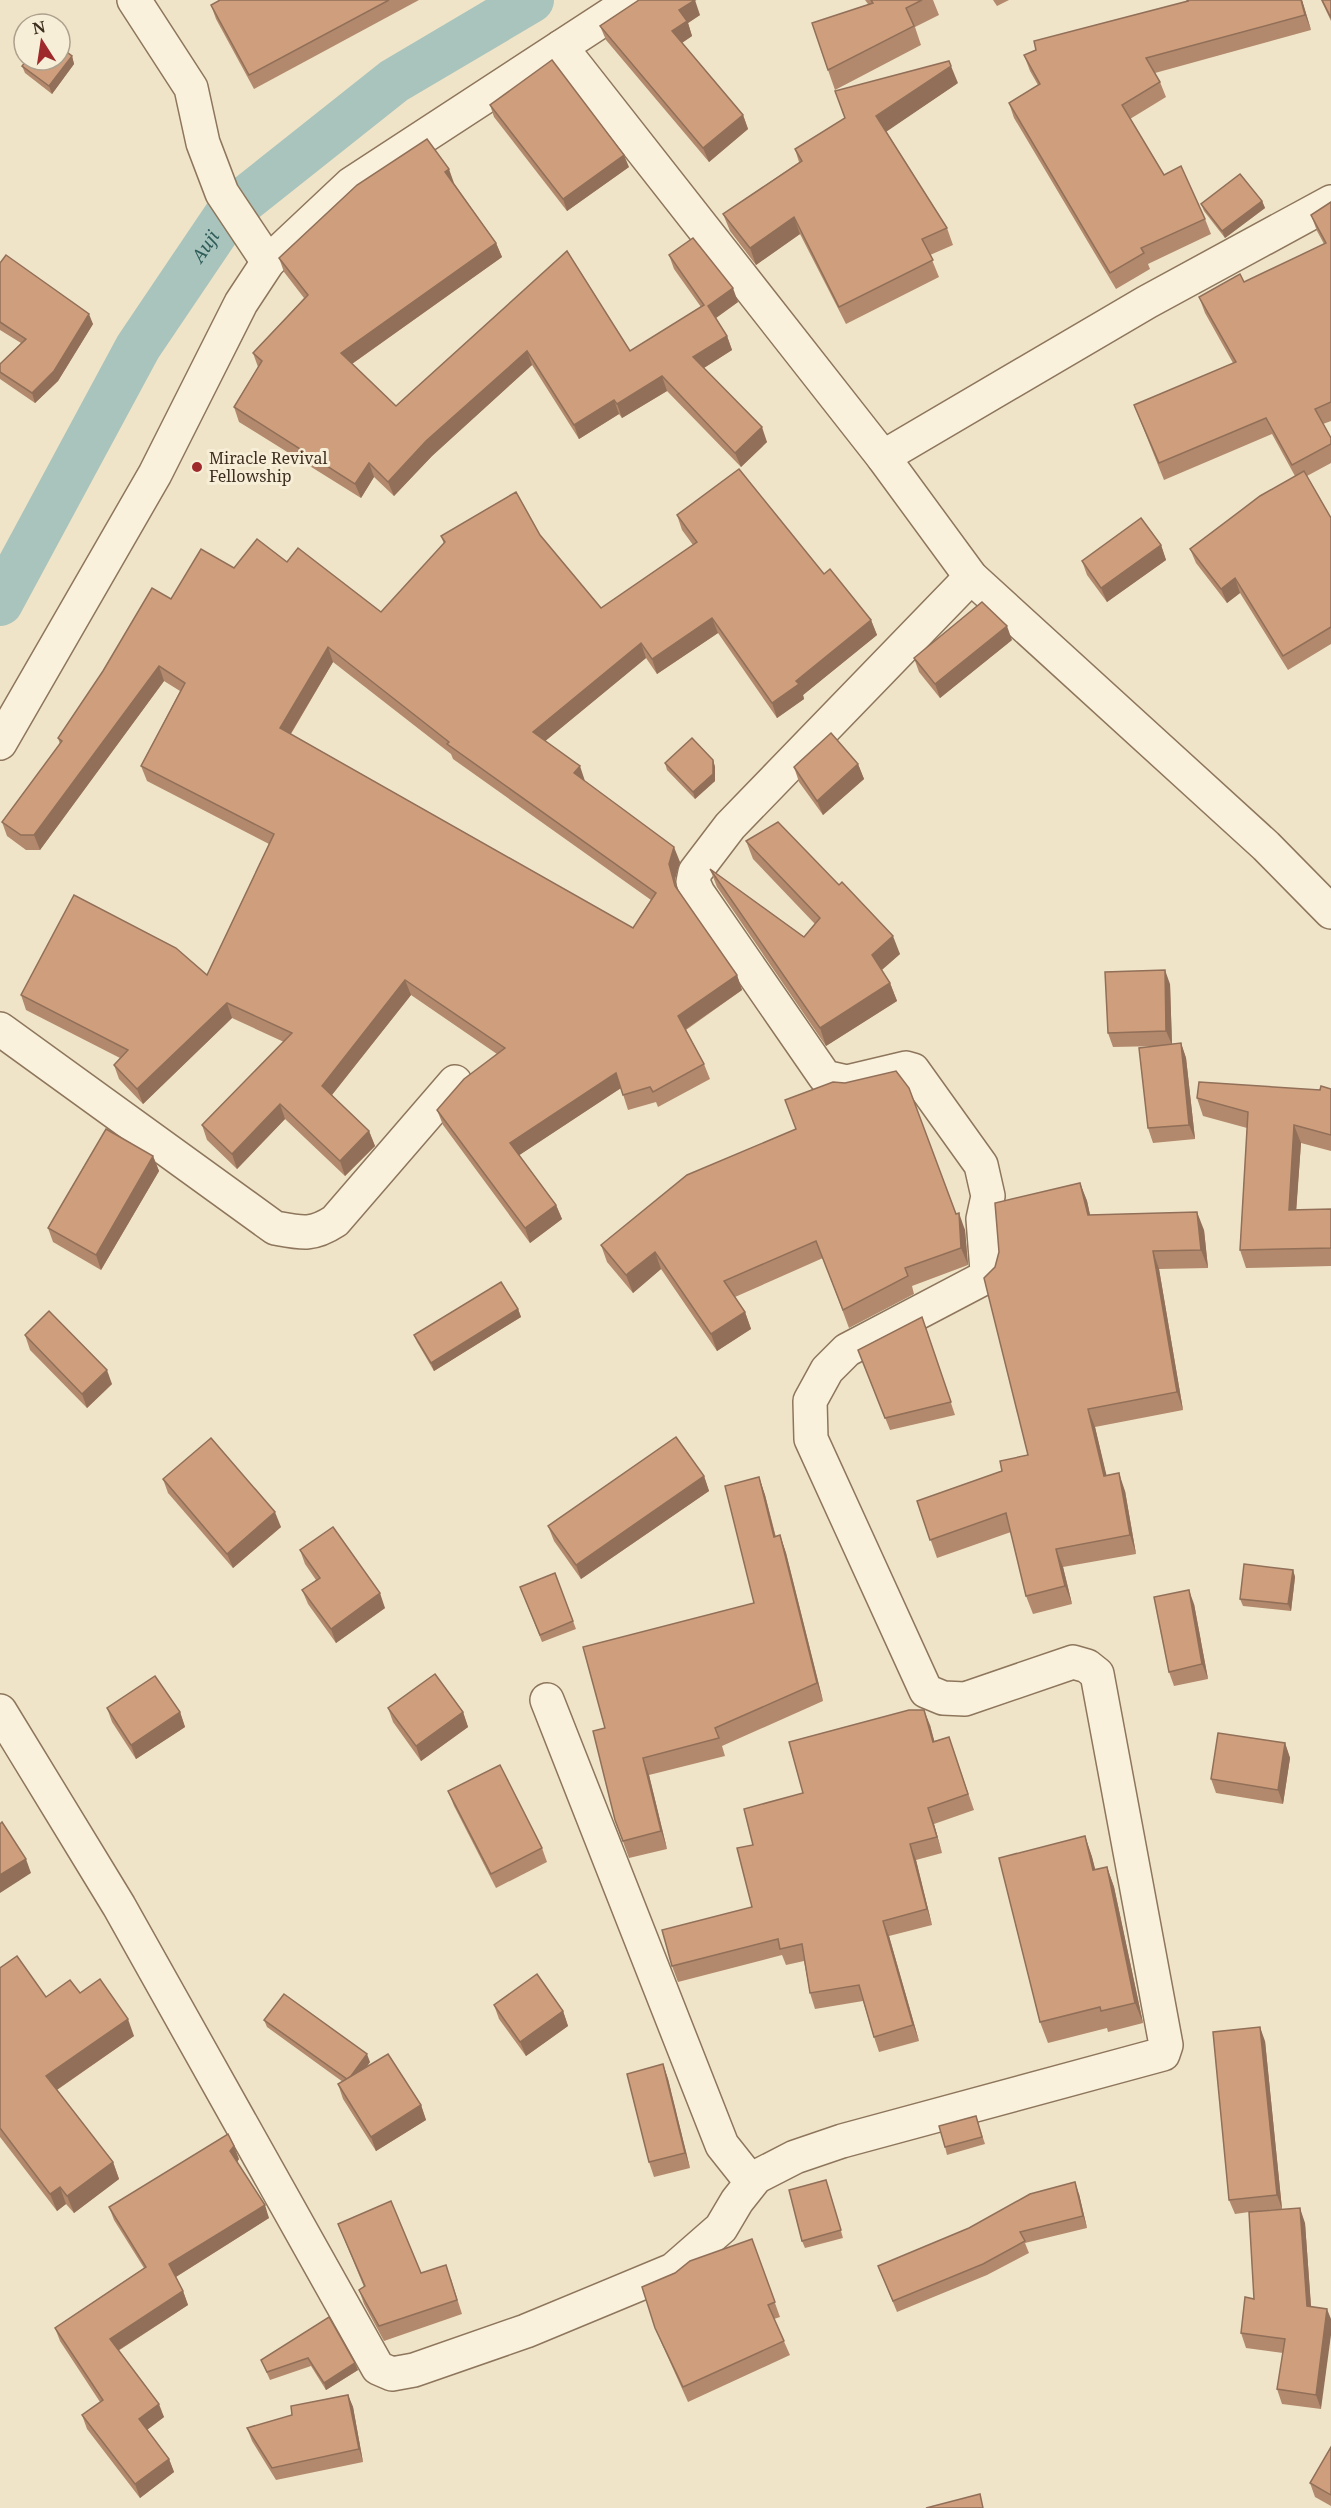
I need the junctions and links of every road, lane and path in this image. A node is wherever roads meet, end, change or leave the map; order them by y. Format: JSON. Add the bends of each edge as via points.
{"nodes":[{"id":1,"x":134,"y":0,"type":"edge"},
{"id":2,"x":633,"y":0,"type":"edge"},
{"id":3,"x":561,"y":47,"type":"junction"},
{"id":4,"x":1331,"y":202,"type":"edge"},
{"id":5,"x":268,"y":262,"type":"junction"},
{"id":6,"x":883,"y":457,"type":"junction"},
{"id":7,"x":971,"y":577,"type":"junction"},
{"id":8,"x":0,"y":743,"type":"edge"},
{"id":9,"x":1331,"y":912,"type":"edge"},
{"id":10,"x":0,"y":1029,"type":"edge"},
{"id":11,"x":455,"y":1082,"type":"dead end"},
{"id":12,"x":547,"y":1700,"type":"dead end"},
{"id":13,"x":0,"y":1711,"type":"edge"},
{"id":14,"x":756,"y":2177,"type":"junction"}],
"edges":[{"from":1,"to":5,"type":"street","via":[[191,88],[203,143],[222,193]]},
{"from":2,"to":3,"type":"street"},
{"from":3,"to":5,"type":"street","via":[[351,184]]},
{"from":3,"to":6,"type":"street"},
{"from":4,"to":6,"type":"street","via":[[1147,302]]},
{"from":5,"to":8,"type":"street","via":[[241,303],[155,474]]},
{"from":6,"to":7,"type":"street"},
{"from":7,"to":9,"type":"street","via":[[1266,846]]},
{"from":7,"to":14,"type":"street","via":[[730,826],[695,872],[693,882],[825,1077],[847,1082],[906,1068],[913,1070],[981,1165],[987,1196],[983,1219],[987,1271],[984,1278],[847,1350],[827,1370],[810,1401],[811,1439],[926,1691],[943,1698],[965,1699],[1073,1662],[1097,1674],[1166,2045],[1163,2054],[1156,2058],[842,2141],[795,2157]]},
{"from":10,"to":11,"type":"street","via":[[275,1228],[297,1233],[319,1232],[335,1221]]},
{"from":12,"to":14,"type":"street","via":[[722,2145],[749,2179]]},
{"from":13,"to":14,"type":"street","via":[[119,1906],[378,2368],[392,2374],[414,2370],[526,2331],[673,2270],[721,2228]]}]}
